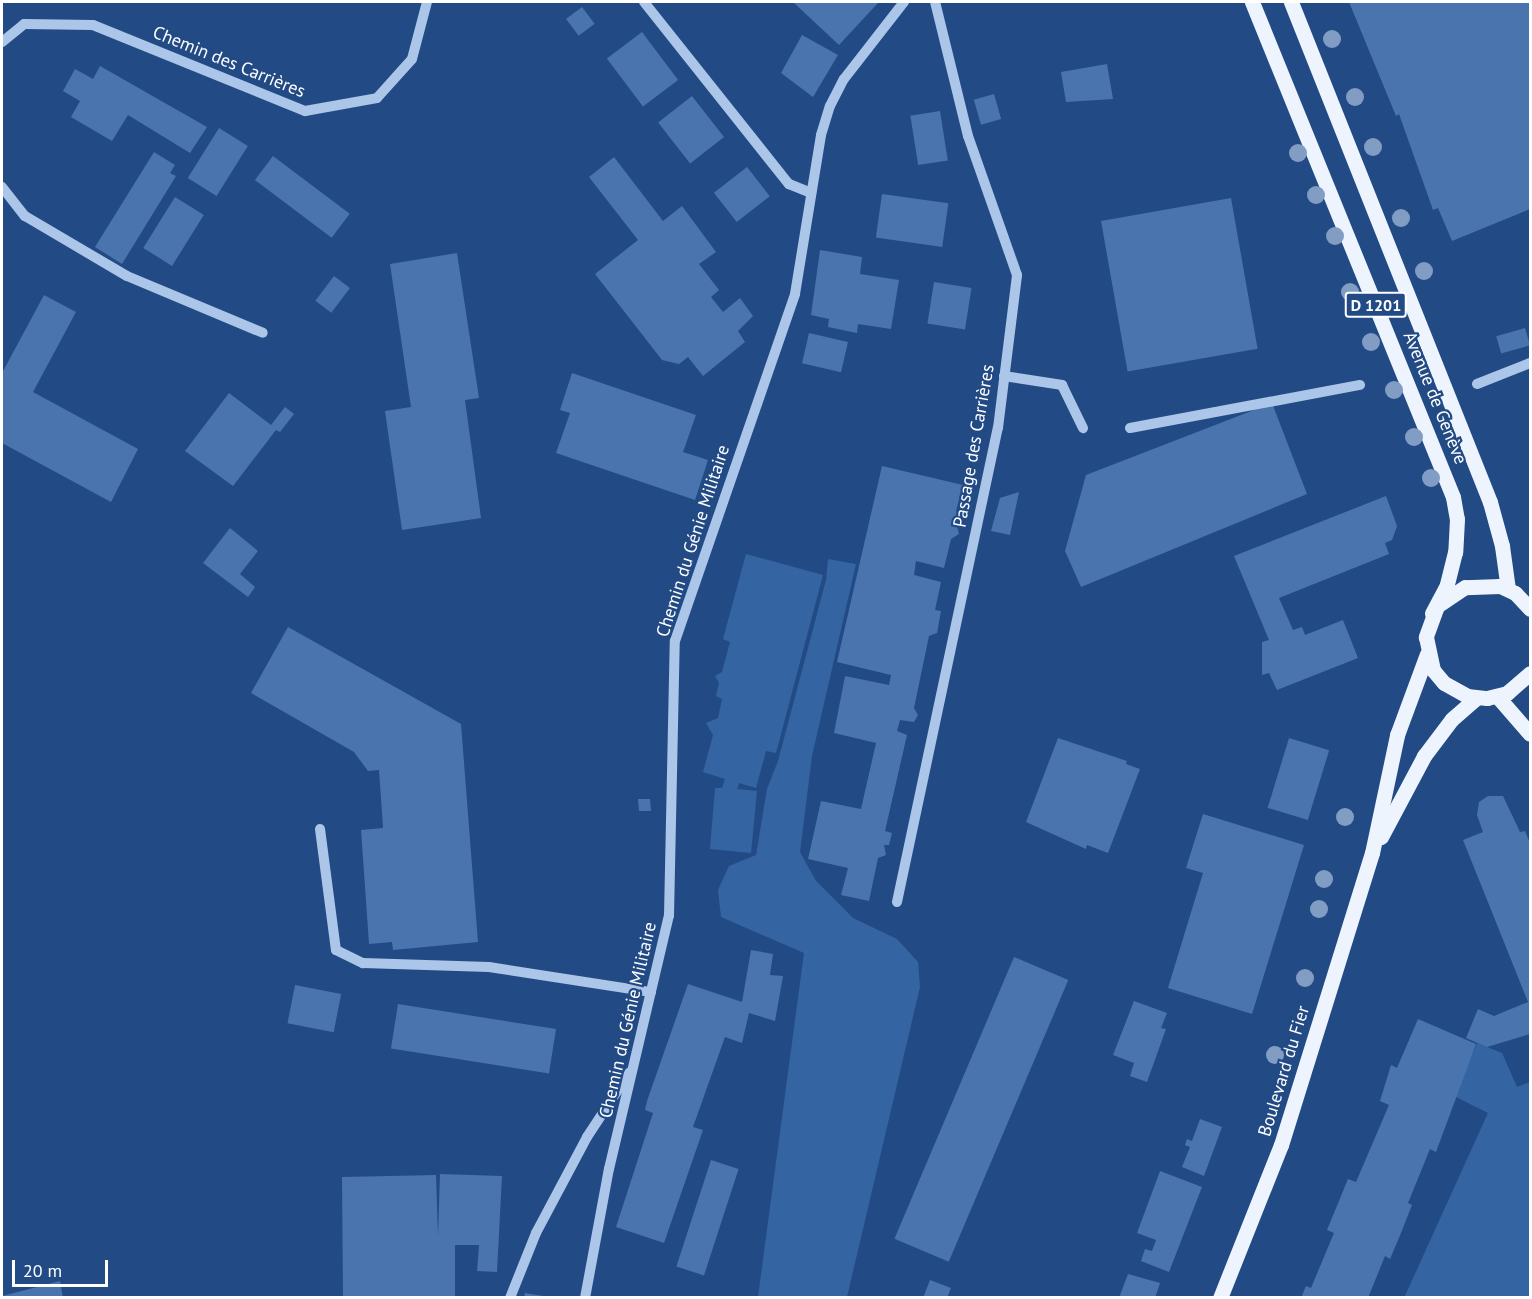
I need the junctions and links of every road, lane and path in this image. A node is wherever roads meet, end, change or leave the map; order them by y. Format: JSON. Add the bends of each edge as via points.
{"nodes":[{"id":1,"x":427,"y":2,"type":"edge"},
{"id":2,"x":644,"y":2,"type":"edge"},
{"id":3,"x":904,"y":2,"type":"edge"},
{"id":4,"x":935,"y":2,"type":"edge"},
{"id":5,"x":1252,"y":2,"type":"edge"},
{"id":6,"x":1291,"y":2,"type":"edge"},
{"id":7,"x":2,"y":42,"type":"edge"},
{"id":8,"x":2,"y":187,"type":"edge"},
{"id":9,"x":811,"y":193,"type":"junction"},
{"id":10,"x":263,"y":333,"type":"dead end"},
{"id":11,"x":1530,"y":363,"type":"edge"},
{"id":12,"x":1004,"y":376,"type":"junction"},
{"id":13,"x":1476,"y":384,"type":"dead end"},
{"id":14,"x":1352,"y":388,"type":"dead end"},
{"id":15,"x":1083,"y":428,"type":"dead end"},
{"id":16,"x":1130,"y":428,"type":"dead end"},
{"id":17,"x":1508,"y":589,"type":"junction"},
{"id":18,"x":1530,"y":609,"type":"edge"},
{"id":19,"x":1432,"y":613,"type":"junction"},
{"id":20,"x":1427,"y":654,"type":"junction"},
{"id":21,"x":1530,"y":673,"type":"edge"},
{"id":22,"x":1497,"y":696,"type":"junction"},
{"id":23,"x":1476,"y":698,"type":"junction"},
{"id":24,"x":1530,"y":734,"type":"edge"},
{"id":25,"x":320,"y":829,"type":"dead end"},
{"id":26,"x":1372,"y":852,"type":"junction"},
{"id":27,"x":897,"y":902,"type":"dead end"},
{"id":28,"x":651,"y":992,"type":"junction"},
{"id":29,"x":634,"y":1065,"type":"junction"},
{"id":30,"x":510,"y":1298,"type":"edge"},
{"id":31,"x":585,"y":1298,"type":"edge"},
{"id":32,"x":1220,"y":1298,"type":"edge"}],
"edges":[{"from":1,"to":7,"type":"street","name":"Chemin des Carrières","via":[[412,59],[376,98],[305,111],[93,25],[24,24]]},
{"from":2,"to":9,"type":"street","via":[[789,184]]},
{"from":3,"to":9,"type":"street","name":"Chemin du Génie Militaire","via":[[844,79],[830,106]]},
{"from":4,"to":12,"type":"street","name":"Passage des Carrières","via":[[968,136],[1017,275]]},
{"from":5,"to":19,"type":"main road","name":"Avenue de Genève","number":"D 1201","via":[[1453,497],[1458,531],[1454,559]]},
{"from":6,"to":17,"type":"main road","name":"Avenue de Genève","number":"D 1201","via":[[1490,502]]},
{"from":8,"to":10,"type":"street","via":[[25,216],[127,276]]},
{"from":9,"to":28,"type":"street","name":"Chemin du Génie Militaire","via":[[795,294],[675,641],[669,916]]},
{"from":11,"to":13,"type":"street"},
{"from":12,"to":15,"type":"street","via":[[1062,385]]},
{"from":12,"to":27,"type":"street","name":"Passage des Carrières","via":[[998,428]]},
{"from":14,"to":16,"type":"street","via":[[1360,385]]},
{"from":17,"to":18,"type":"main road"},
{"from":17,"to":19,"type":"main road","via":[[1483,584],[1465,587],[1449,594]]},
{"from":19,"to":20,"type":"main road","name":"Avenue de Genève","via":[[1427,629]]},
{"from":20,"to":23,"type":"main road","via":[[1444,683]]},
{"from":20,"to":26,"type":"main road","name":"Boulevard du Fier","via":[[1397,735]]},
{"from":21,"to":22,"type":"main road","via":[[1516,688]]},
{"from":22,"to":23,"type":"main road"},
{"from":22,"to":24,"type":"main road"},
{"from":23,"to":26,"type":"main road","name":"Boulevard du Fier","via":[[1452,719],[1424,756]]},
{"from":25,"to":28,"type":"street","via":[[336,950],[363,963],[489,967]]},
{"from":26,"to":32,"type":"main road","name":"Boulevard du Fier","via":[[1272,1171]]},
{"from":28,"to":29,"type":"street","name":"Chemin du Génie Militaire"},
{"from":29,"to":30,"type":"street","via":[[586,1137],[536,1233]]},
{"from":29,"to":31,"type":"street","name":"Chemin du Génie Militaire"}]}
